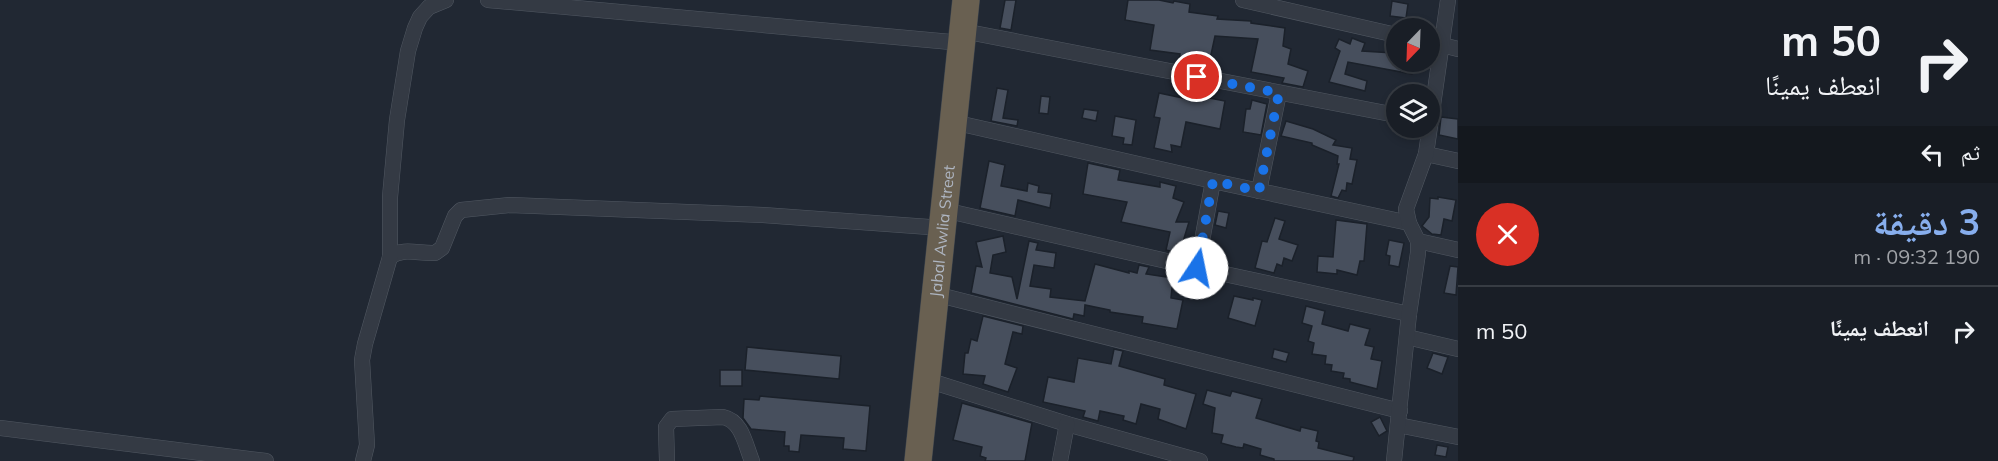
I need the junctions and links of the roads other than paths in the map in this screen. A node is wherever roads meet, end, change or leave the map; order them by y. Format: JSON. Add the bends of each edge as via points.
{"nodes":[{"id":1,"x":446,"y":0,"type":"edge"},
{"id":2,"x":488,"y":0,"type":"edge"},
{"id":3,"x":966,"y":0,"type":"edge"},
{"id":4,"x":1243,"y":0,"type":"edge"},
{"id":5,"x":1448,"y":0,"type":"edge"},
{"id":6,"x":1386,"y":33,"type":"edge"},
{"id":7,"x":962,"y":37,"type":"junction"},
{"id":8,"x":1443,"y":46,"type":"edge"},
{"id":9,"x":1436,"y":84,"type":"edge"},
{"id":10,"x":1279,"y":93,"type":"junction"},
{"id":11,"x":1386,"y":113,"type":"edge"},
{"id":12,"x":953,"y":122,"type":"junction"},
{"id":13,"x":1428,"y":138,"type":"edge"},
{"id":14,"x":1426,"y":154,"type":"junction"},
{"id":15,"x":1458,"y":161,"type":"edge"},
{"id":16,"x":1213,"y":181,"type":"junction"},
{"id":17,"x":1259,"y":191,"type":"junction"},
{"id":18,"x":944,"y":219,"type":"junction"},
{"id":19,"x":1409,"y":223,"type":"junction"},
{"id":20,"x":1418,"y":242,"type":"junction"},
{"id":21,"x":1458,"y":250,"type":"edge"},
{"id":22,"x":390,"y":257,"type":"junction"},
{"id":23,"x":1197,"y":268,"type":"junction"},
{"id":24,"x":935,"y":294,"type":"junction"},
{"id":25,"x":1409,"y":314,"type":"junction"},
{"id":26,"x":1407,"y":337,"type":"junction"},
{"id":27,"x":1458,"y":349,"type":"edge"},
{"id":28,"x":927,"y":380,"type":"junction"},
{"id":29,"x":1399,"y":418,"type":"junction"},
{"id":30,"x":1067,"y":424,"type":"junction"},
{"id":31,"x":0,"y":428,"type":"edge"},
{"id":32,"x":1458,"y":437,"type":"edge"},
{"id":33,"x":266,"y":461,"type":"edge"},
{"id":34,"x":363,"y":461,"type":"edge"},
{"id":35,"x":667,"y":461,"type":"edge"},
{"id":36,"x":752,"y":461,"type":"edge"},
{"id":37,"x":918,"y":461,"type":"edge"},
{"id":38,"x":1060,"y":461,"type":"edge"},
{"id":39,"x":1200,"y":461,"type":"edge"},
{"id":40,"x":1394,"y":461,"type":"edge"}],
"edges":[{"from":1,"to":22,"type":"street","via":[[429,7],[420,17],[408,51],[390,197]]},
{"from":2,"to":7,"type":"street"},
{"from":3,"to":7,"type":"highway","name":"Jabal Awlia Street"},
{"from":4,"to":6,"type":"street"},
{"from":5,"to":8,"type":"street"},
{"from":7,"to":10,"type":"street"},
{"from":7,"to":12,"type":"highway","name":"Jabal Awlia Street"},
{"from":8,"to":9,"type":"street"},
{"from":10,"to":11,"type":"street"},
{"from":10,"to":17,"type":"street"},
{"from":12,"to":16,"type":"street"},
{"from":12,"to":18,"type":"highway","name":"Jabal Awlia Street"},
{"from":13,"to":14,"type":"street"},
{"from":14,"to":15,"type":"street"},
{"from":14,"to":19,"type":"street","via":[[1408,204]]},
{"from":16,"to":17,"type":"street"},
{"from":16,"to":23,"type":"street"},
{"from":17,"to":19,"type":"street"},
{"from":18,"to":22,"type":"street","via":[[510,205],[461,210],[442,248],[435,253],[405,251]]},
{"from":18,"to":23,"type":"street"},
{"from":18,"to":24,"type":"highway","name":"Jabal Awlia Street"},
{"from":19,"to":20,"type":"street"},
{"from":20,"to":21,"type":"street"},
{"from":20,"to":25,"type":"street"},
{"from":22,"to":34,"type":"street","via":[[364,344],[367,445]]},
{"from":23,"to":25,"type":"street"},
{"from":24,"to":28,"type":"highway","name":"Jabal Awlia Street"},
{"from":24,"to":29,"type":"street"},
{"from":25,"to":26,"type":"street"},
{"from":26,"to":27,"type":"street"},
{"from":26,"to":29,"type":"street"},
{"from":28,"to":30,"type":"street"},
{"from":28,"to":37,"type":"highway","name":"Jabal Awlia Street"},
{"from":29,"to":32,"type":"street"},
{"from":29,"to":40,"type":"street"},
{"from":30,"to":38,"type":"street"},
{"from":30,"to":39,"type":"street"},
{"from":31,"to":33,"type":"street"},
{"from":35,"to":36,"type":"street","via":[[666,427],[672,419],[711,417],[736,422]]}]}
